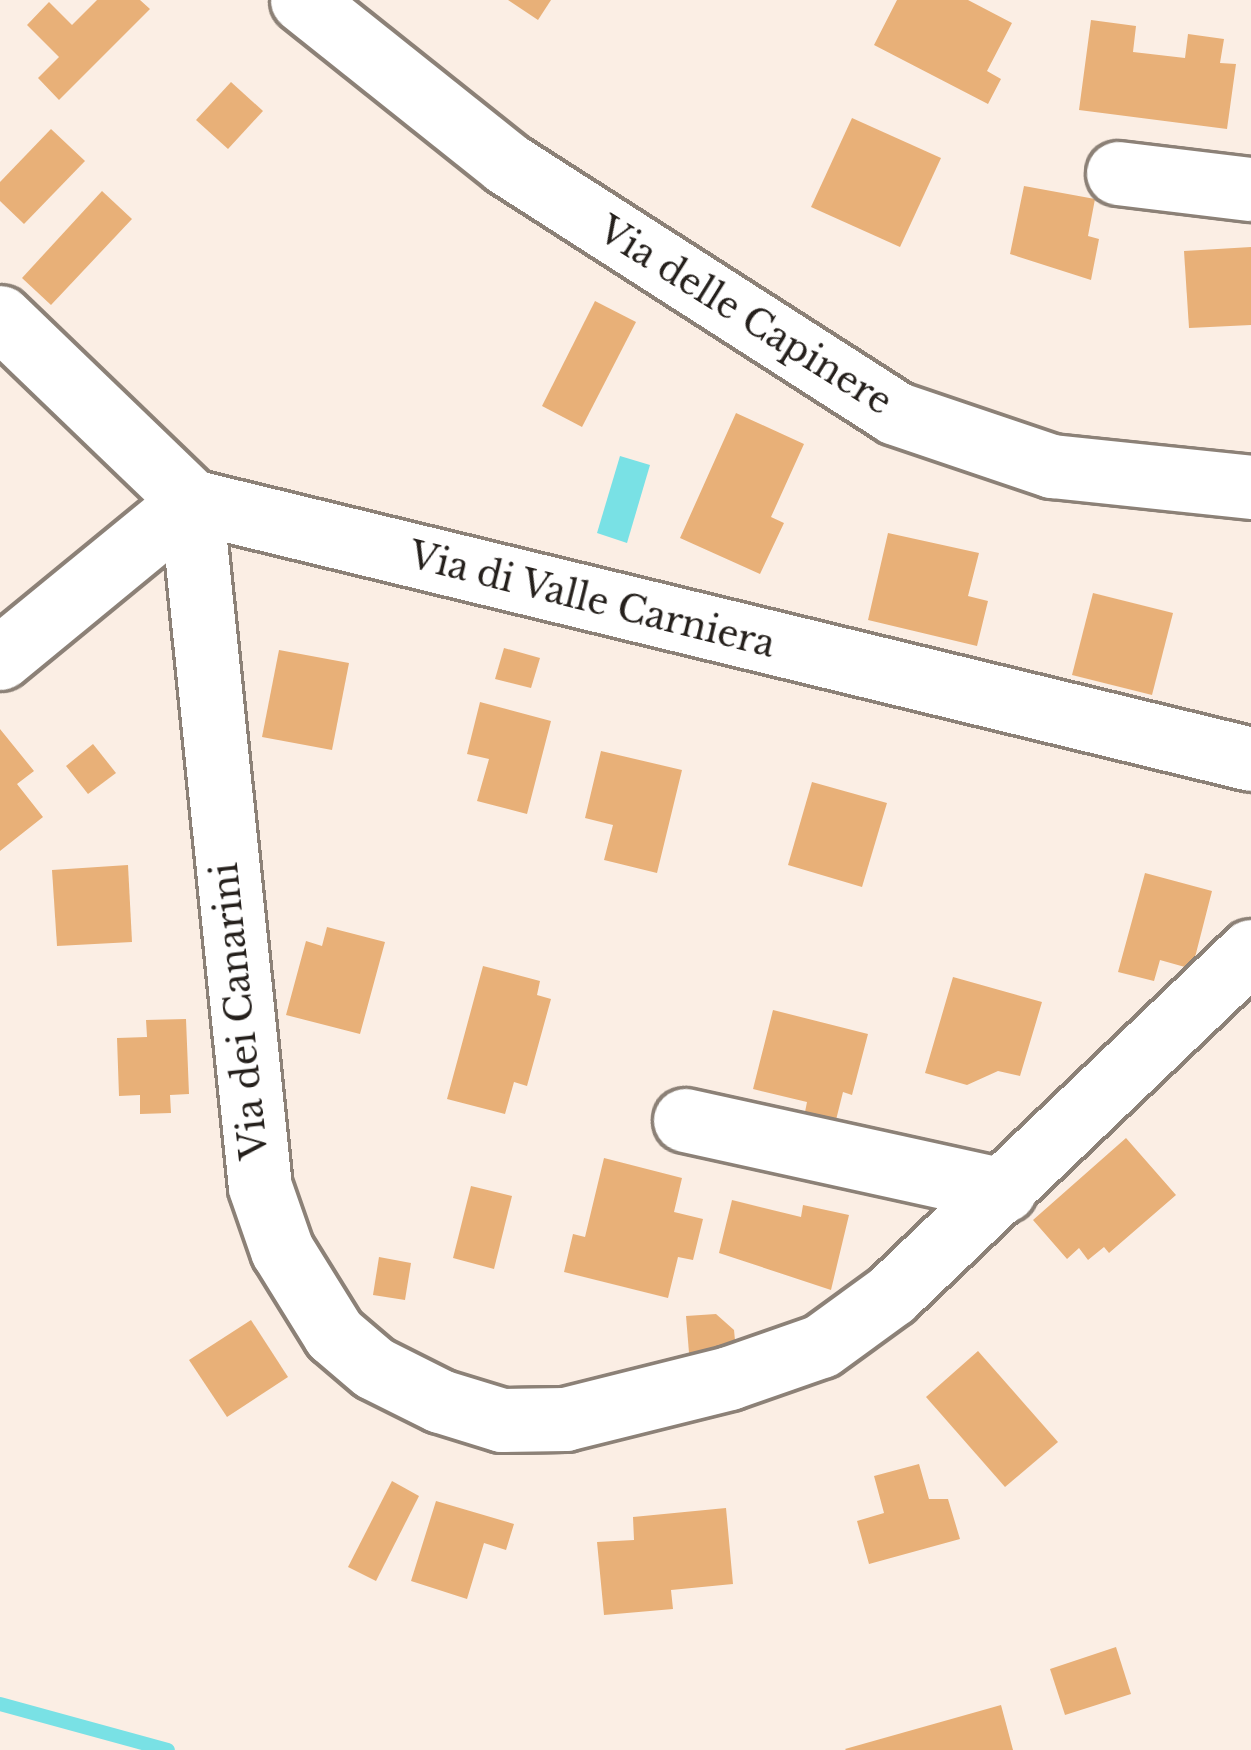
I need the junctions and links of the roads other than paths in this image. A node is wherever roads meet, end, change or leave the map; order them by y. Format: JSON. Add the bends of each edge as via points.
{"nodes":[{"id":1,"x":302,"y":0,"type":"edge"},
{"id":2,"x":1118,"y":173,"type":"dead end"},
{"id":3,"x":1251,"y":189,"type":"edge"},
{"id":4,"x":0,"y":317,"type":"edge"},
{"id":5,"x":1251,"y":487,"type":"edge"},
{"id":6,"x":190,"y":501,"type":"junction"},
{"id":7,"x":0,"y":658,"type":"edge"},
{"id":8,"x":1251,"y":759,"type":"edge"},
{"id":9,"x":1251,"y":951,"type":"edge"},
{"id":10,"x":685,"y":1120,"type":"dead end"},
{"id":11,"x":1004,"y":1190,"type":"junction"}],
"edges":[{"from":1,"to":5,"type":"street","name":"Via delle Capinere","via":[[506,163],[895,413],[1052,466]]},
{"from":2,"to":3,"type":"street"},
{"from":4,"to":6,"type":"street"},
{"from":6,"to":7,"type":"street"},
{"from":6,"to":8,"type":"street","name":"Via di Valle Carniera"},
{"from":6,"to":11,"type":"street","name":"Via dei Canarini","via":[[255,1164],[294,1274],[358,1355],[475,1415],[535,1422],[605,1411],[820,1346],[878,1306]]},
{"from":9,"to":11,"type":"street","name":"Via dei Canarini"},
{"from":10,"to":11,"type":"street"}]}
